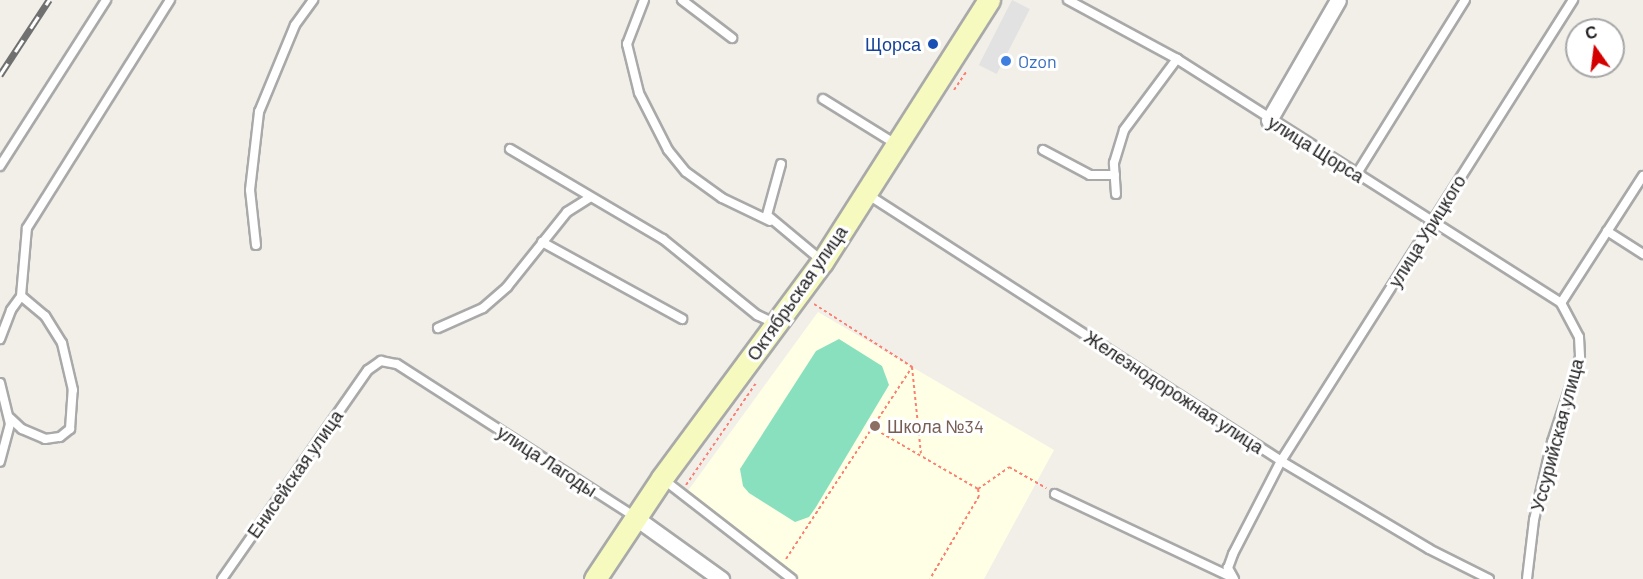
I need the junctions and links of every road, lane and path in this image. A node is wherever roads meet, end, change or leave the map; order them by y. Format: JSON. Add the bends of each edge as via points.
{"nodes":[{"id":1,"x":106,"y":0,"type":"edge"},
{"id":2,"x":170,"y":0,"type":"edge"},
{"id":3,"x":313,"y":0,"type":"edge"},
{"id":4,"x":644,"y":0,"type":"edge"},
{"id":5,"x":682,"y":0,"type":"edge"},
{"id":6,"x":989,"y":0,"type":"edge"},
{"id":7,"x":1068,"y":0,"type":"edge"},
{"id":8,"x":1338,"y":0,"type":"edge"},
{"id":9,"x":1465,"y":0,"type":"edge"},
{"id":10,"x":1573,"y":0,"type":"edge"},
{"id":11,"x":732,"y":38,"type":"dead end"},
{"id":12,"x":1177,"y":59,"type":"junction"},
{"id":13,"x":823,"y":99,"type":"dead end"},
{"id":14,"x":1269,"y":120,"type":"junction"},
{"id":15,"x":898,"y":145,"type":"junction"},
{"id":16,"x":510,"y":149,"type":"dead end"},
{"id":17,"x":1043,"y":150,"type":"dead end"},
{"id":18,"x":782,"y":164,"type":"dead end"},
{"id":19,"x":0,"y":166,"type":"edge"},
{"id":20,"x":1115,"y":175,"type":"junction"},
{"id":21,"x":1356,"y":175,"type":"junction"},
{"id":22,"x":1643,"y":177,"type":"edge"},
{"id":23,"x":866,"y":194,"type":"junction"},
{"id":24,"x":1116,"y":194,"type":"dead end"},
{"id":25,"x":589,"y":198,"type":"junction"},
{"id":26,"x":770,"y":221,"type":"junction"},
{"id":27,"x":1433,"y":223,"type":"junction"},
{"id":28,"x":1606,"y":231,"type":"junction"},
{"id":29,"x":542,"y":242,"type":"junction"},
{"id":30,"x":256,"y":245,"type":"dead end"},
{"id":31,"x":1643,"y":254,"type":"edge"},
{"id":32,"x":822,"y":262,"type":"junction"},
{"id":33,"x":21,"y":296,"type":"junction"},
{"id":34,"x":811,"y":302,"type":"dead end"},
{"id":35,"x":1561,"y":303,"type":"junction"},
{"id":36,"x":682,"y":319,"type":"dead end"},
{"id":37,"x":777,"y":325,"type":"junction"},
{"id":38,"x":438,"y":328,"type":"dead end"},
{"id":39,"x":0,"y":339,"type":"edge"},
{"id":40,"x":912,"y":367,"type":"junction"},
{"id":41,"x":368,"y":370,"type":"joint"},
{"id":42,"x":0,"y":383,"type":"edge"},
{"id":43,"x":10,"y":418,"type":"junction"},
{"id":44,"x":871,"y":427,"type":"junction"},
{"id":45,"x":921,"y":455,"type":"junction"},
{"id":46,"x":1281,"y":461,"type":"junction"},
{"id":47,"x":0,"y":462,"type":"edge"},
{"id":48,"x":665,"y":475,"type":"junction"},
{"id":49,"x":978,"y":489,"type":"junction"},
{"id":50,"x":696,"y":492,"type":"dead end"},
{"id":51,"x":1055,"y":494,"type":"joint"},
{"id":52,"x":636,"y":518,"type":"junction"},
{"id":53,"x":779,"y":560,"type":"dead end"},
{"id":54,"x":1233,"y":578,"type":"edge"},
{"id":55,"x":222,"y":579,"type":"edge"},
{"id":56,"x":595,"y":579,"type":"edge"},
{"id":57,"x":721,"y":579,"type":"edge"},
{"id":58,"x":792,"y":579,"type":"edge"},
{"id":59,"x":930,"y":579,"type":"edge"},
{"id":60,"x":1489,"y":579,"type":"edge"},
{"id":61,"x":1527,"y":579,"type":"edge"}],
"edges":[{"from":1,"to":19,"type":"lane"},
{"from":2,"to":33,"type":"lane","via":[[27,228]]},
{"from":3,"to":30,"type":"lane","via":[[295,25],[259,112],[250,190]]},
{"from":4,"to":26,"type":"lane","via":[[627,44],[639,93],[668,150],[686,172],[722,198]]},
{"from":5,"to":11,"type":"lane"},
{"from":6,"to":15,"type":"main road","name":"Октябрьская улица"},
{"from":7,"to":12,"type":"lane","name":"улица Щорса"},
{"from":8,"to":14,"type":"street"},
{"from":9,"to":21,"type":"lane"},
{"from":10,"to":27,"type":"lane","name":"улица Урицкого"},
{"from":12,"to":14,"type":"lane","name":"улица Щорса"},
{"from":12,"to":20,"type":"lane","via":[[1124,130],[1117,146]]},
{"from":13,"to":15,"type":"lane"},
{"from":14,"to":21,"type":"lane","name":"улица Щорса"},
{"from":15,"to":23,"type":"main road","name":"Октябрьская улица"},
{"from":16,"to":25,"type":"lane"},
{"from":17,"to":20,"type":"lane","via":[[1090,175]]},
{"from":18,"to":26,"type":"lane","via":[[767,209]]},
{"from":20,"to":24,"type":"lane"},
{"from":21,"to":27,"type":"lane","name":"улица Щорса"},
{"from":22,"to":28,"type":"lane"},
{"from":23,"to":32,"type":"main road","name":"Октябрьская улица"},
{"from":23,"to":46,"type":"lane","name":"Железнодорожная улица"},
{"from":25,"to":29,"type":"lane","via":[[567,212]]},
{"from":25,"to":37,"type":"lane","via":[[663,239],[757,315]]},
{"from":26,"to":32,"type":"lane","via":[[805,244]]},
{"from":27,"to":35,"type":"lane","name":"улица Щорса"},
{"from":27,"to":46,"type":"lane","name":"улица Урицкого"},
{"from":28,"to":31,"type":"lane"},
{"from":28,"to":35,"type":"lane"},
{"from":29,"to":36,"type":"lane"},
{"from":29,"to":38,"type":"lane","via":[[507,287],[483,308]]},
{"from":32,"to":37,"type":"main road","name":"Октябрьская улица"},
{"from":33,"to":39,"type":"lane"},
{"from":33,"to":43,"type":"lane","via":[[45,316],[62,343],[69,366],[74,416],[70,429],[60,437],[45,439],[22,429]]},
{"from":34,"to":40,"type":"path"},
{"from":35,"to":61,"type":"lane","name":"Уссурийская улица","via":[[1579,337],[1580,357],[1552,442],[1534,520]]},
{"from":37,"to":48,"type":"main road","name":"Октябрьская улица"},
{"from":40,"to":44,"type":"path"},
{"from":40,"to":45,"type":"path"},
{"from":41,"to":52,"type":"lane","name":"улица Лагоды","via":[[381,362],[397,364]]},
{"from":41,"to":55,"type":"lane","name":"Енисейская улица"},
{"from":42,"to":43,"type":"lane"},
{"from":43,"to":47,"type":"lane"},
{"from":44,"to":45,"type":"path"},
{"from":44,"to":53,"type":"path","via":[[790,557]]},
{"from":45,"to":49,"type":"path"},
{"from":46,"to":54,"type":"lane","name":"улица Урицкого","via":[[1233,554],[1228,568]]},
{"from":46,"to":60,"type":"lane","name":"Железнодорожная улица","via":[[1429,549]]},
{"from":48,"to":50,"type":"path"},
{"from":48,"to":52,"type":"main road","name":"Октябрьская улица"},
{"from":48,"to":58,"type":"lane"},
{"from":49,"to":51,"type":"path","via":[[1009,467]]},
{"from":49,"to":59,"type":"path","via":[[979,496]]},
{"from":51,"to":54,"type":"lane"},
{"from":52,"to":56,"type":"main road","name":"Октябрьская улица"},
{"from":52,"to":57,"type":"street","name":"улица Лагоды"}]}
